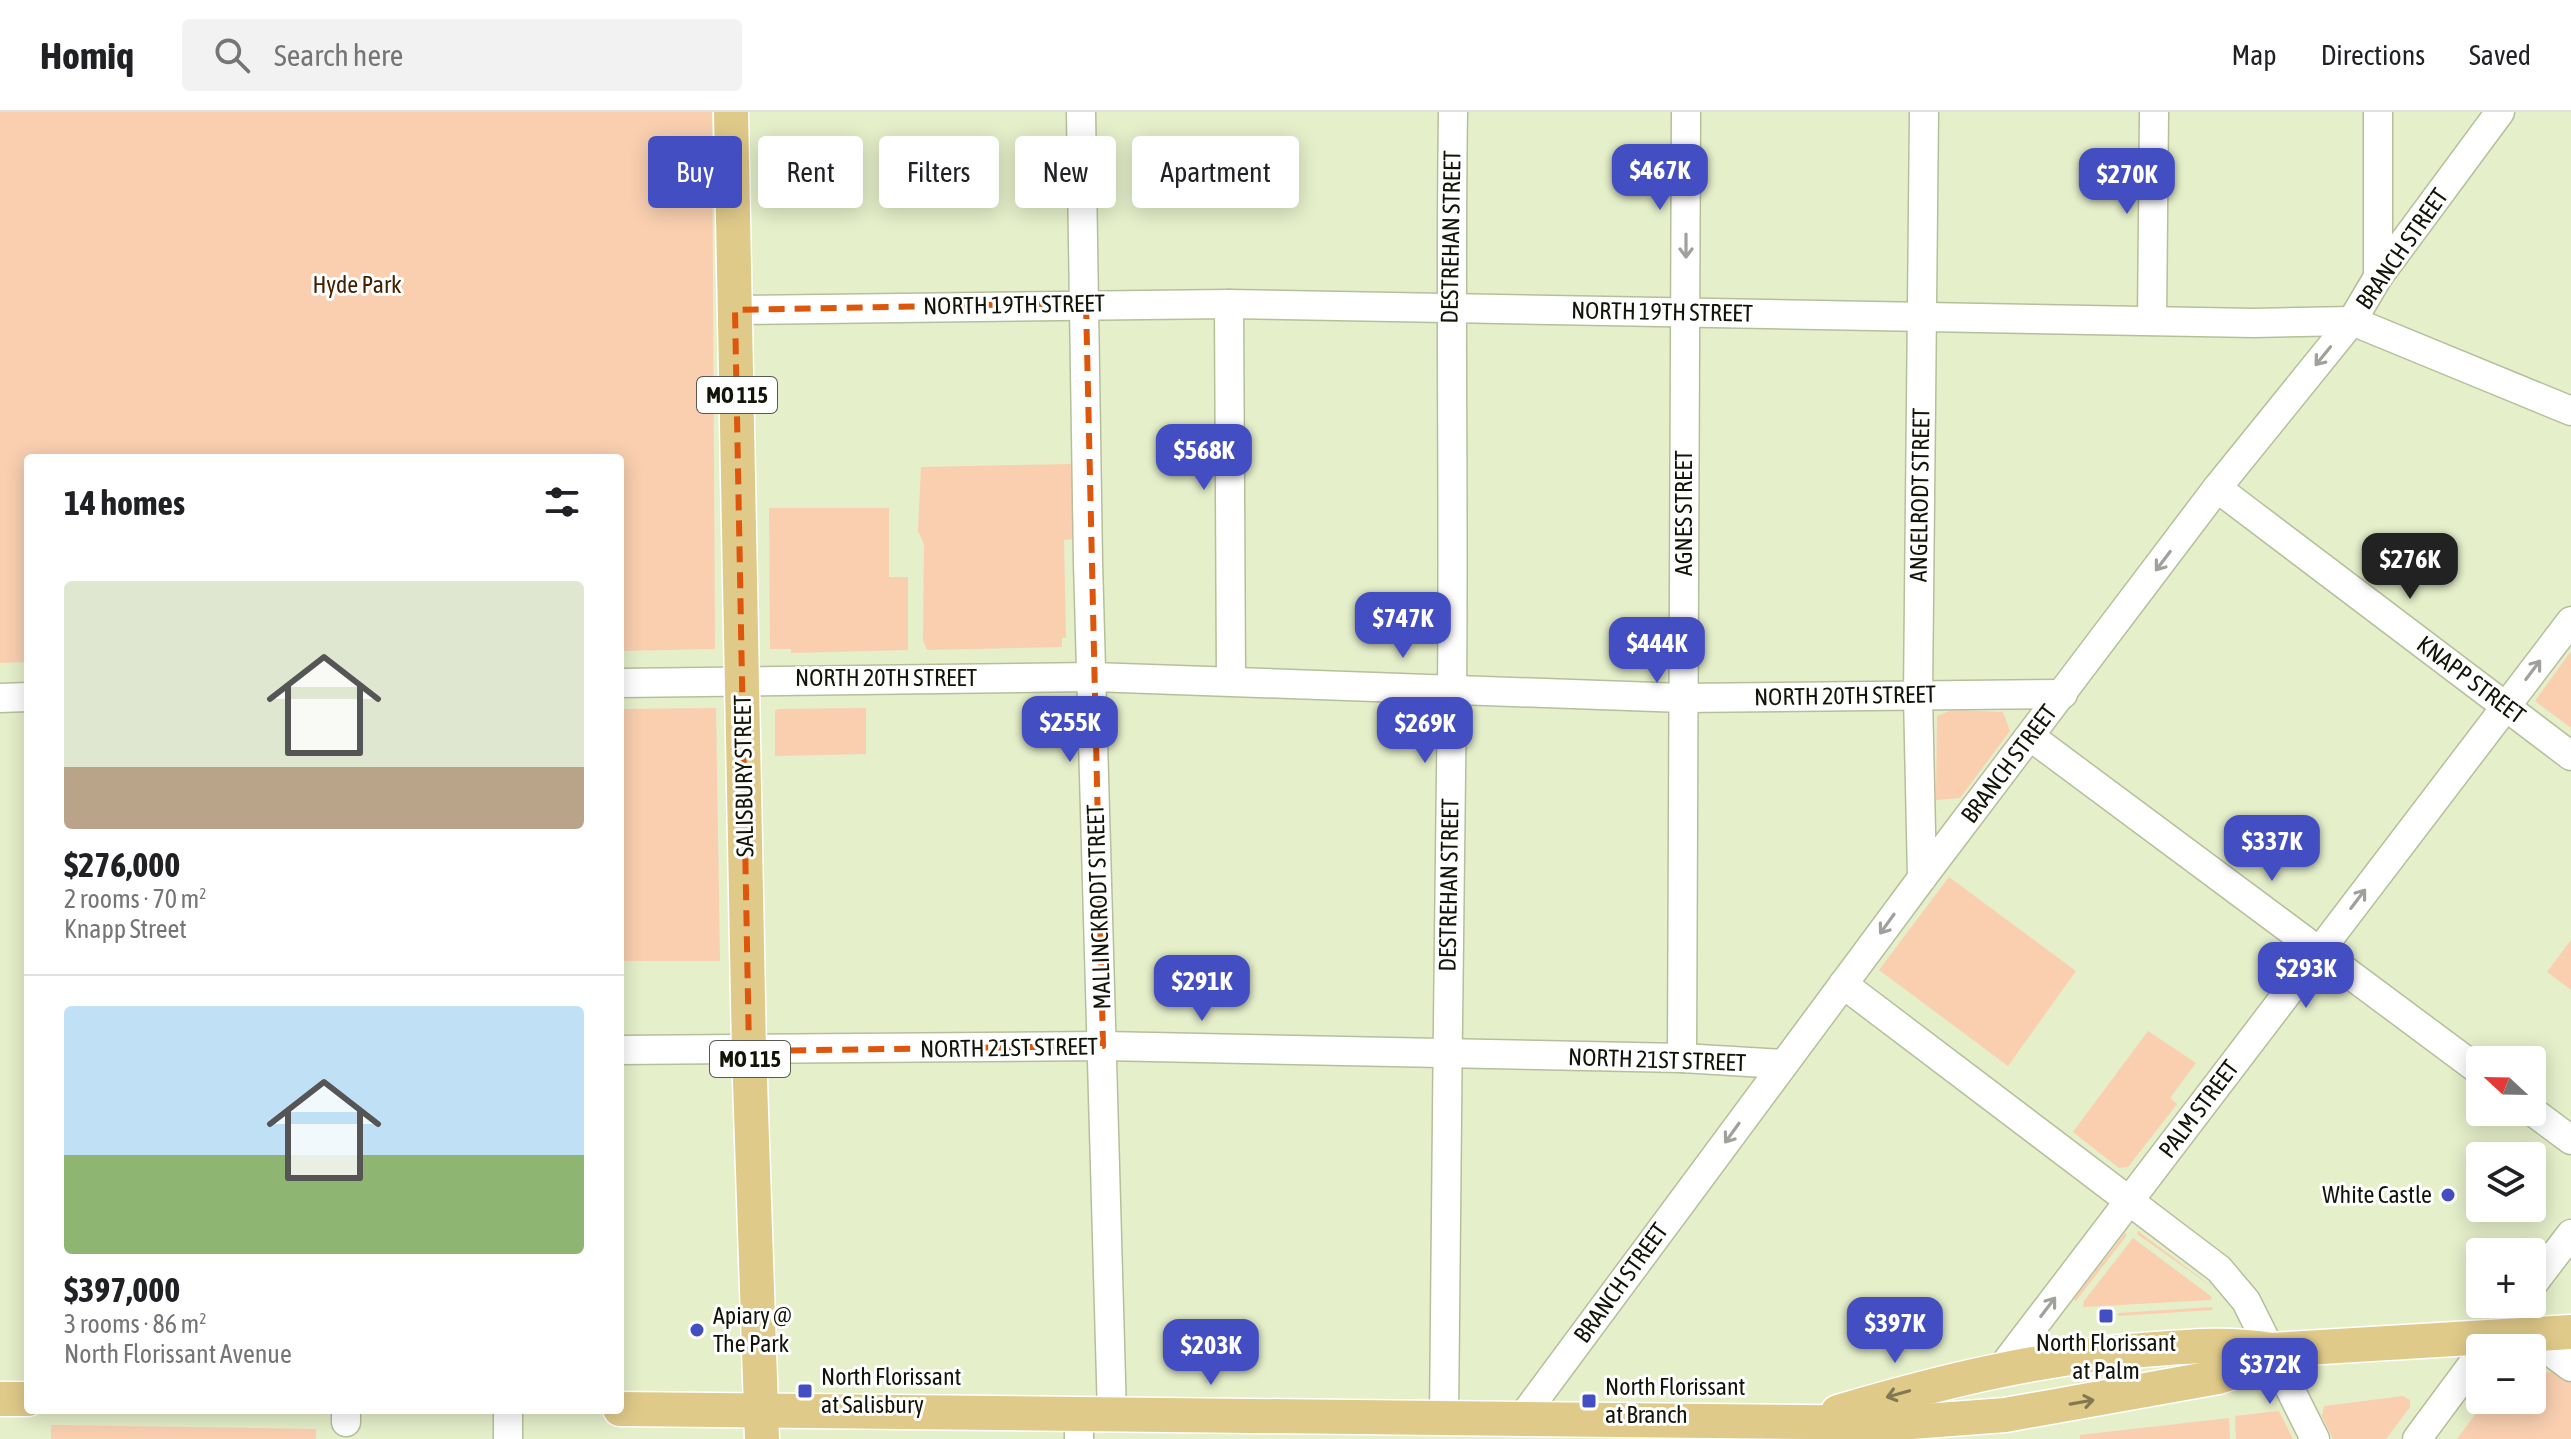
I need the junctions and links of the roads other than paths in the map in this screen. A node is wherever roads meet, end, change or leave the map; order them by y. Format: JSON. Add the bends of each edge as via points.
{"nodes":[{"id":1,"x":731,"y":112,"type":"edge"},
{"id":2,"x":1081,"y":112,"type":"edge"},
{"id":3,"x":1453,"y":112,"type":"edge"},
{"id":4,"x":1686,"y":112,"type":"edge"},
{"id":5,"x":1924,"y":112,"type":"edge"},
{"id":6,"x":2154,"y":112,"type":"edge"},
{"id":7,"x":2378,"y":112,"type":"edge"},
{"id":8,"x":2500,"y":112,"type":"edge"},
{"id":9,"x":2378,"y":277,"type":"junction"},
{"id":10,"x":1086,"y":303,"type":"junction"},
{"id":11,"x":1229,"y":304,"type":"junction"},
{"id":12,"x":1450,"y":306,"type":"junction"},
{"id":13,"x":735,"y":310,"type":"junction"},
{"id":14,"x":1686,"y":313,"type":"junction"},
{"id":15,"x":1922,"y":318,"type":"junction"},
{"id":16,"x":2152,"y":321,"type":"junction"},
{"id":17,"x":2352,"y":321,"type":"junction"},
{"id":18,"x":2571,"y":411,"type":"edge"},
{"id":19,"x":2217,"y":488,"type":"junction"},
{"id":20,"x":2571,"y":621,"type":"edge"},
{"id":21,"x":1093,"y":677,"type":"junction"},
{"id":22,"x":743,"y":679,"type":"junction"},
{"id":23,"x":1231,"y":680,"type":"junction"},
{"id":24,"x":624,"y":683,"type":"edge"},
{"id":25,"x":1453,"y":688,"type":"junction"},
{"id":26,"x":2063,"y":694,"type":"junction"},
{"id":27,"x":1918,"y":695,"type":"junction"},
{"id":28,"x":24,"y":697,"type":"edge"},
{"id":29,"x":0,"y":698,"type":"edge"},
{"id":30,"x":1683,"y":698,"type":"junction"},
{"id":31,"x":2506,"y":707,"type":"junction"},
{"id":32,"x":2031,"y":737,"type":"junction"},
{"id":33,"x":2571,"y":756,"type":"edge"},
{"id":34,"x":1922,"y":878,"type":"junction"},
{"id":35,"x":2319,"y":950,"type":"junction"},
{"id":36,"x":1843,"y":984,"type":"junction"},
{"id":37,"x":1103,"y":1046,"type":"junction"},
{"id":38,"x":624,"y":1050,"type":"edge"},
{"id":39,"x":749,"y":1051,"type":"junction"},
{"id":40,"x":1445,"y":1055,"type":"junction"},
{"id":41,"x":1682,"y":1058,"type":"junction"},
{"id":42,"x":2466,"y":1060,"type":"edge"},
{"id":43,"x":1782,"y":1064,"type":"junction"},
{"id":44,"x":2546,"y":1121,"type":"edge"},
{"id":45,"x":2571,"y":1140,"type":"edge"},
{"id":46,"x":2130,"y":1200,"type":"junction"},
{"id":47,"x":2571,"y":1234,"type":"edge"},
{"id":48,"x":2546,"y":1267,"type":"edge"},
{"id":49,"x":2523,"y":1319,"type":"edge"},
{"id":50,"x":2571,"y":1332,"type":"edge"},
{"id":51,"x":2502,"y":1334,"type":"edge"},
{"id":52,"x":2466,"y":1346,"type":"edge"},
{"id":53,"x":2271,"y":1350,"type":"junction"},
{"id":54,"x":2571,"y":1367,"type":"edge"},
{"id":55,"x":2001,"y":1369,"type":"junction"},
{"id":56,"x":2466,"y":1373,"type":"edge"},
{"id":57,"x":0,"y":1399,"type":"edge"},
{"id":58,"x":24,"y":1399,"type":"edge"},
{"id":59,"x":624,"y":1409,"type":"edge"},
{"id":60,"x":508,"y":1414,"type":"edge"},
{"id":61,"x":1521,"y":1419,"type":"junction"},
{"id":62,"x":1803,"y":1422,"type":"junction"},
{"id":63,"x":1090,"y":1423,"type":"edge"},
{"id":64,"x":762,"y":1425,"type":"edge"},
{"id":65,"x":1462,"y":1425,"type":"edge"},
{"id":66,"x":1976,"y":1428,"type":"edge"},
{"id":67,"x":508,"y":1439,"type":"edge"},
{"id":68,"x":2315,"y":1439,"type":"edge"},
{"id":69,"x":2417,"y":1439,"type":"edge"}],
"edges":[{"from":1,"to":13,"type":"main road","name":"SALISBURY STREET","number":"MO 115"},
{"from":2,"to":10,"type":"street","name":"MALLINCKRODT STREET"},
{"from":3,"to":12,"type":"street","name":"DESTREHAN STREET"},
{"from":4,"to":14,"type":"street","name":"AGNES STREET","one_way":true},
{"from":5,"to":15,"type":"street","name":"ANGELRODT STREET"},
{"from":6,"to":16,"type":"street"},
{"from":7,"to":9,"type":"street"},
{"from":8,"to":9,"type":"street","name":"BRANCH STREET"},
{"from":9,"to":17,"type":"street","name":"BRANCH STREET"},
{"from":10,"to":11,"type":"street","name":"NORTH 19TH STREET"},
{"from":10,"to":13,"type":"street","name":"NORTH 19TH STREET"},
{"from":10,"to":21,"type":"street","name":"MALLINCKRODT STREET"},
{"from":11,"to":12,"type":"street","name":"NORTH 19TH STREET"},
{"from":11,"to":23,"type":"street"},
{"from":12,"to":14,"type":"street","name":"NORTH 19TH STREET"},
{"from":12,"to":25,"type":"street","name":"DESTREHAN STREET"},
{"from":13,"to":22,"type":"main road","name":"SALISBURY STREET","number":"MO 115"},
{"from":14,"to":15,"type":"street","name":"NORTH 19TH STREET"},
{"from":14,"to":30,"type":"street","name":"AGNES STREET"},
{"from":15,"to":16,"type":"street","name":"NORTH 19TH STREET"},
{"from":15,"to":27,"type":"street","name":"ANGELRODT STREET"},
{"from":16,"to":17,"type":"street","name":"NORTH 19TH STREET"},
{"from":17,"to":18,"type":"street","name":"NORTH 19TH STREET"},
{"from":17,"to":19,"type":"street","name":"BRANCH STREET","one_way":true},
{"from":19,"to":26,"type":"street","name":"BRANCH STREET","one_way":true},
{"from":19,"to":31,"type":"street","name":"KNAPP STREET"},
{"from":31,"to":20,"type":"street","name":"PALM STREET","one_way":true},
{"from":21,"to":22,"type":"street","name":"NORTH 20TH STREET"},
{"from":21,"to":23,"type":"street","name":"NORTH 20TH STREET"},
{"from":21,"to":37,"type":"street","name":"MALLINCKRODT STREET"},
{"from":22,"to":24,"type":"street","name":"NORTH 20TH STREET"},
{"from":22,"to":39,"type":"main road","name":"SALISBURY STREET","number":"MO 115"},
{"from":23,"to":25,"type":"street","name":"NORTH 20TH STREET"},
{"from":25,"to":30,"type":"street","name":"NORTH 20TH STREET"},
{"from":25,"to":40,"type":"street","name":"DESTREHAN STREET"},
{"from":26,"to":27,"type":"street","name":"NORTH 20TH STREET"},
{"from":26,"to":32,"type":"street","name":"BRANCH STREET"},
{"from":27,"to":30,"type":"street","name":"NORTH 20TH STREET"},
{"from":27,"to":34,"type":"street","name":"ANGELRODT STREET"},
{"from":28,"to":29,"type":"street"},
{"from":30,"to":41,"type":"street","name":"AGNES STREET"},
{"from":31,"to":33,"type":"street","name":"KNAPP STREET"},
{"from":35,"to":31,"type":"street","name":"PALM STREET","one_way":true},
{"from":32,"to":34,"type":"street","name":"BRANCH STREET"},
{"from":32,"to":35,"type":"street"},
{"from":34,"to":36,"type":"street","name":"BRANCH STREET","one_way":true},
{"from":35,"to":42,"type":"street"},
{"from":35,"to":46,"type":"street","name":"PALM STREET"},
{"from":36,"to":43,"type":"street","name":"BRANCH STREET"},
{"from":36,"to":46,"type":"street"},
{"from":37,"to":39,"type":"street","name":"NORTH 21ST STREET"},
{"from":37,"to":40,"type":"street","name":"NORTH 21ST STREET"},
{"from":37,"to":63,"type":"street","name":"MALLINCKRODT STREET"},
{"from":38,"to":39,"type":"street","name":"NORTH 21ST STREET"},
{"from":39,"to":64,"type":"main road","name":"SALISBURY STREET","number":"MO 115"},
{"from":40,"to":41,"type":"street","name":"NORTH 21ST STREET"},
{"from":40,"to":65,"type":"street","name":"DESTREHAN STREET"},
{"from":41,"to":43,"type":"street","name":"NORTH 21ST STREET"},
{"from":43,"to":61,"type":"street","name":"BRANCH STREET","one_way":true},
{"from":44,"to":45,"type":"street"},
{"from":46,"to":53,"type":"street","via":[[2235,1285]]},
{"from":55,"to":46,"type":"street","name":"PALM STREET","one_way":true},
{"from":47,"to":48,"type":"street"},
{"from":49,"to":50,"type":"main road"},
{"from":49,"to":51,"type":"main road"},
{"from":49,"to":54,"type":"street"},
{"from":52,"to":53,"type":"main road"},
{"from":53,"to":55,"type":"main road","via":[[2221,1345],[2157,1348]]},
{"from":66,"to":53,"type":"main road","one_way":true,"via":[[2218,1377],[2249,1367]]},
{"from":53,"to":68,"type":"street"},
{"from":55,"to":62,"type":"main road","one_way":true},
{"from":55,"to":66,"type":"main road","via":[[2011,1393]]},
{"from":56,"to":69,"type":"street"},
{"from":57,"to":58,"type":"main road"},
{"from":59,"to":64,"type":"main road"},
{"from":60,"to":67,"type":"street"},
{"from":61,"to":62,"type":"main road"},
{"from":61,"to":65,"type":"main road"},
{"from":62,"to":66,"type":"main road"},
{"from":63,"to":64,"type":"main road"},
{"from":63,"to":65,"type":"main road"}]}
